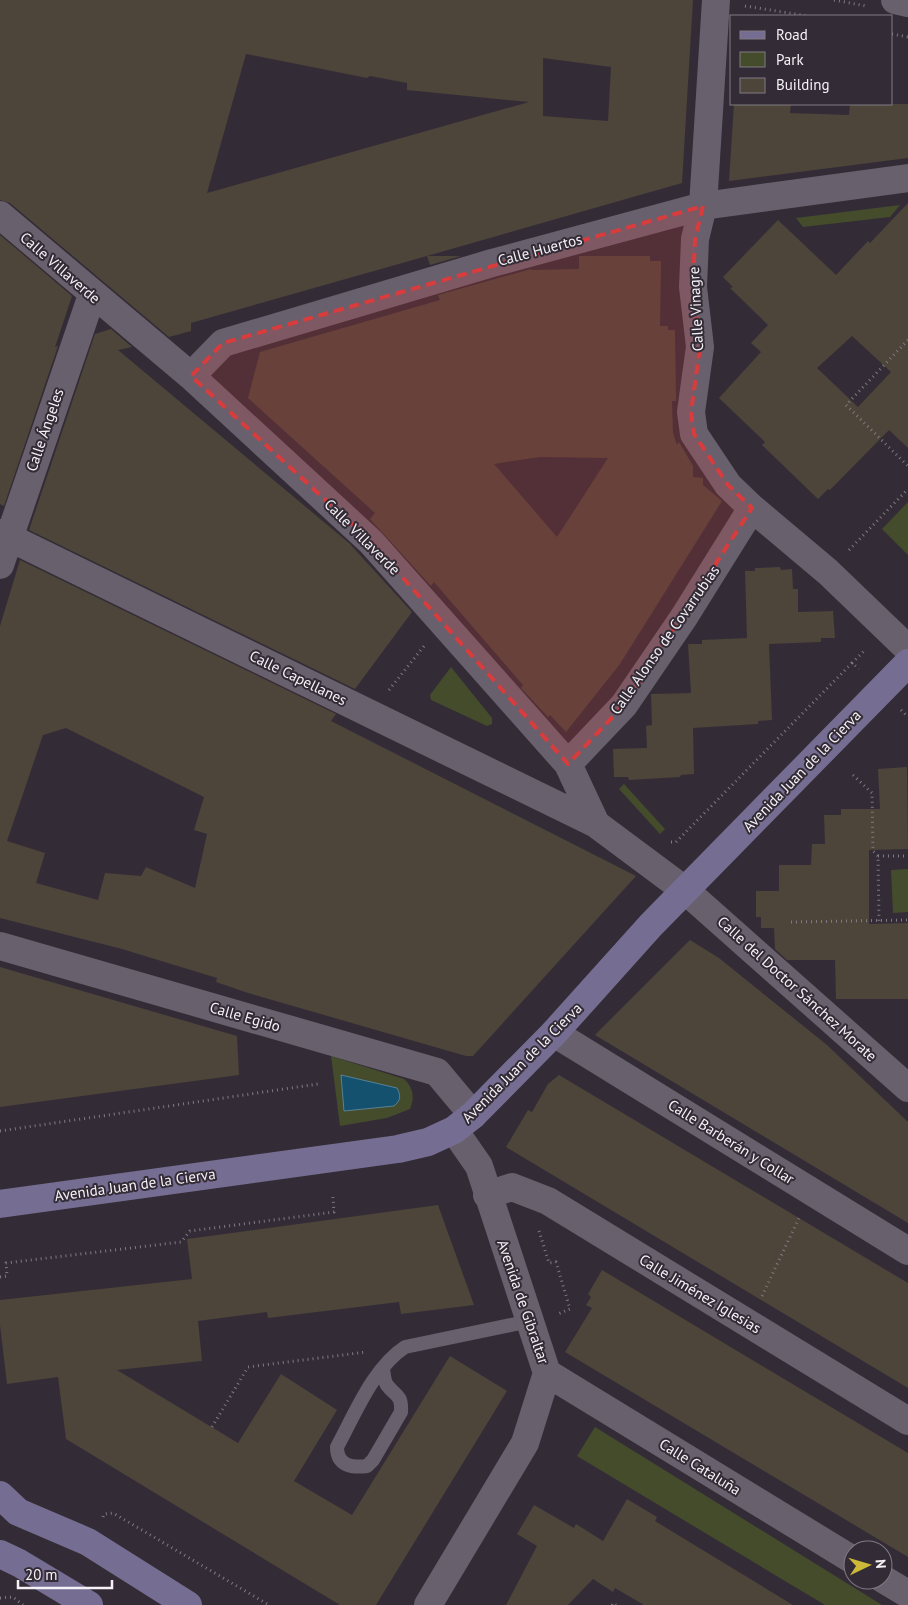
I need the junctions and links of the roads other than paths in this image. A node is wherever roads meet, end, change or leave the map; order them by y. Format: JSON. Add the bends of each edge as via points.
{"nodes":[{"id":1,"x":895,"y":0,"type":"edge"},
{"id":2,"x":716,"y":1,"type":"edge"},
{"id":3,"x":908,"y":3,"type":"edge"},
{"id":4,"x":908,"y":178,"type":"edge"},
{"id":5,"x":703,"y":206,"type":"junction"},
{"id":6,"x":0,"y":216,"type":"edge"},
{"id":7,"x":92,"y":295,"type":"junction"},
{"id":8,"x":191,"y":376,"type":"junction"},
{"id":9,"x":752,"y":508,"type":"junction"},
{"id":10,"x":4,"y":535,"type":"edge"},
{"id":11,"x":0,"y":565,"type":"edge"},
{"id":12,"x":908,"y":649,"type":"edge"},
{"id":13,"x":908,"y":663,"type":"edge"},
{"id":14,"x":568,"y":764,"type":"junction"},
{"id":15,"x":596,"y":824,"type":"junction"},
{"id":16,"x":686,"y":891,"type":"junction"},
{"id":17,"x":0,"y":946,"type":"edge"},
{"id":18,"x":554,"y":1033,"type":"junction"},
{"id":19,"x":908,"y":1088,"type":"edge"},
{"id":20,"x":463,"y":1122,"type":"junction"},
{"id":21,"x":487,"y":1195,"type":"junction"},
{"id":22,"x":0,"y":1204,"type":"edge"},
{"id":23,"x":908,"y":1252,"type":"edge"},
{"id":24,"x":530,"y":1321,"type":"junction"},
{"id":25,"x":383,"y":1369,"type":"junction"},
{"id":26,"x":547,"y":1373,"type":"junction"},
{"id":27,"x":908,"y":1421,"type":"edge"},
{"id":28,"x":0,"y":1496,"type":"edge"},
{"id":29,"x":0,"y":1554,"type":"edge"},
{"id":30,"x":843,"y":1554,"type":"edge"},
{"id":31,"x":893,"y":1585,"type":"edge"},
{"id":32,"x":908,"y":1594,"type":"edge"},
{"id":33,"x":88,"y":1605,"type":"edge"},
{"id":34,"x":188,"y":1605,"type":"edge"},
{"id":35,"x":428,"y":1605,"type":"edge"}],
"edges":[{"from":1,"to":3,"type":"street"},
{"from":2,"to":5,"type":"street","name":"Calle Vinagre"},
{"from":4,"to":5,"type":"street","name":"Calle Huertos"},
{"from":5,"to":8,"type":"street","name":"Calle Huertos","via":[[492,263],[224,343]]},
{"from":5,"to":9,"type":"street","name":"Calle Vinagre","via":[[695,239],[693,287],[700,347],[691,412],[694,434],[728,484]]},
{"from":6,"to":7,"type":"street","name":"Calle Villaverde"},
{"from":7,"to":8,"type":"street","name":"Calle Villaverde"},
{"from":7,"to":10,"type":"street","name":"Calle Ángeles"},
{"from":8,"to":14,"type":"street","name":"Calle Villaverde","via":[[371,542]]},
{"from":9,"to":12,"type":"street","name":"Calle Vinagre","via":[[828,572]]},
{"from":9,"to":14,"type":"street","name":"Calle Alonso de Covarrubias","via":[[624,705]]},
{"from":10,"to":11,"type":"street","name":"Calle Ángeles"},
{"from":10,"to":15,"type":"street","name":"Calle Capellanes"},
{"from":13,"to":16,"type":"street","name":"Avenida Juan de la Cierva"},
{"from":14,"to":15,"type":"street","name":"Calle Villaverde"},
{"from":15,"to":16,"type":"street","name":"Calle Villaverde"},
{"from":16,"to":18,"type":"street","name":"Avenida Juan de la Cierva"},
{"from":16,"to":19,"type":"street","name":"Calle del Doctor Sánchez Morate"},
{"from":17,"to":20,"type":"street","name":"Calle Egido","via":[[437,1072]]},
{"from":18,"to":20,"type":"street","name":"Avenida Juan de la Cierva"},
{"from":18,"to":23,"type":"street","name":"Calle Barberán y Collar"},
{"from":20,"to":21,"type":"street","name":"Avenida de Gibraltar"},
{"from":20,"to":22,"type":"street","name":"Avenida Juan de la Cierva","via":[[428,1142],[398,1149]]},
{"from":21,"to":24,"type":"street","name":"Avenida de Gibraltar"},
{"from":21,"to":27,"type":"street","name":"Calle Jiménez Iglesias","via":[[512,1187],[548,1202]]},
{"from":24,"to":25,"type":"lane","via":[[405,1347],[392,1355]]},
{"from":24,"to":26,"type":"street","name":"Avenida de Gibraltar"},
{"from":25,"to":25,"type":"lane","via":[[337,1447],[341,1461],[348,1466],[367,1466],[373,1460],[401,1412],[398,1394],[387,1384]]},
{"from":26,"to":30,"type":"street","name":"Calle Cataluña"},
{"from":26,"to":35,"type":"street","name":"Avenida de Gibraltar","via":[[525,1443]]},
{"from":28,"to":34,"type":"street","via":[[18,1512],[88,1542]]},
{"from":29,"to":33,"type":"street"},
{"from":31,"to":32,"type":"street"}]}
